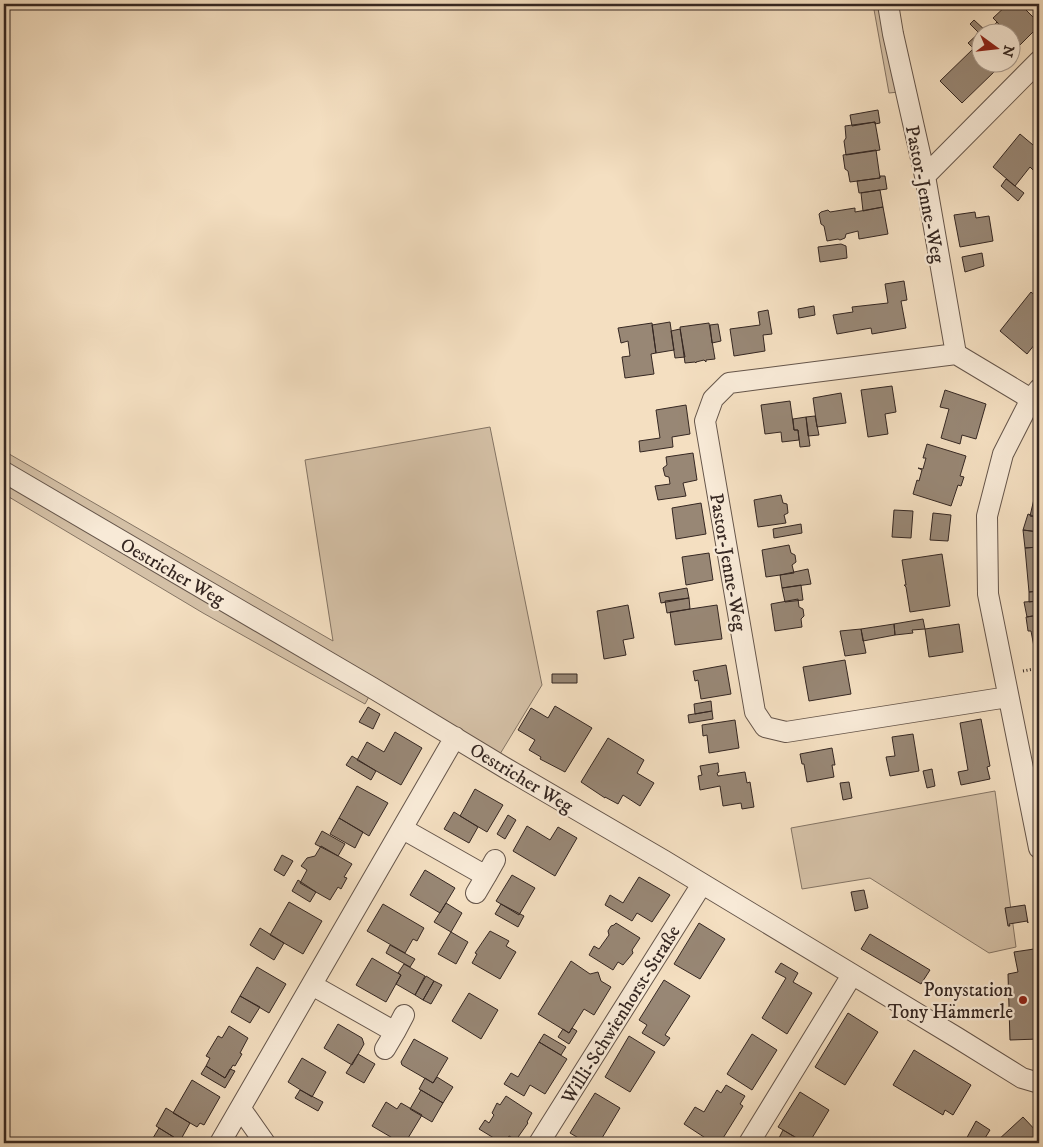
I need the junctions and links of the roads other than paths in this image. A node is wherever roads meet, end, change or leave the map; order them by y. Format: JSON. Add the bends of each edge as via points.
{"nodes":[{"id":1,"x":888,"y":4,"type":"edge"},
{"id":2,"x":1039,"y":61,"type":"edge"},
{"id":3,"x":925,"y":176,"type":"junction"},
{"id":4,"x":956,"y":354,"type":"junction"},
{"id":5,"x":1035,"y":394,"type":"edge"},
{"id":6,"x":4,"y":472,"type":"edge"},
{"id":7,"x":1008,"y":697,"type":"junction"},
{"id":8,"x":455,"y":737,"type":"junction"},
{"id":9,"x":403,"y":829,"type":"junction"},
{"id":10,"x":1039,"y":848,"type":"edge"},
{"id":11,"x":702,"y":884,"type":"junction"},
{"id":12,"x":476,"y":893,"type":"dead end"},
{"id":13,"x":852,"y":975,"type":"junction"},
{"id":14,"x":312,"y":985,"type":"junction"},
{"id":15,"x":385,"y":1049,"type":"dead end"},
{"id":16,"x":1039,"y":1083,"type":"edge"},
{"id":17,"x":241,"y":1108,"type":"junction"},
{"id":18,"x":220,"y":1143,"type":"edge"},
{"id":19,"x":265,"y":1143,"type":"edge"},
{"id":20,"x":538,"y":1143,"type":"edge"},
{"id":21,"x":749,"y":1143,"type":"edge"}],
"edges":[{"from":1,"to":3,"type":"street","name":"Pastor-Jenne-Weg"},
{"from":2,"to":3,"type":"street"},
{"from":3,"to":4,"type":"street","name":"Pastor-Jenne-Weg"},
{"from":4,"to":5,"type":"street"},
{"from":4,"to":7,"type":"street","name":"Pastor-Jenne-Weg","via":[[729,383],[713,399],[705,421],[754,712],[766,727],[786,732]]},
{"from":5,"to":7,"type":"street","via":[[1003,454],[988,516],[988,594]]},
{"from":6,"to":8,"type":"street","name":"Oestricher Weg"},
{"from":7,"to":10,"type":"street"},
{"from":8,"to":9,"type":"street"},
{"from":8,"to":11,"type":"street","name":"Oestricher Weg"},
{"from":9,"to":12,"type":"street","via":[[490,868]]},
{"from":9,"to":14,"type":"street"},
{"from":11,"to":13,"type":"street","name":"Oestricher Weg"},
{"from":11,"to":20,"type":"street","name":"Willi-Schwienhorst-Straße"},
{"from":13,"to":16,"type":"street","name":"Oestricher Weg","via":[[1022,1078]]},
{"from":13,"to":21,"type":"street"},
{"from":14,"to":15,"type":"street","via":[[399,1023]]},
{"from":14,"to":17,"type":"street"},
{"from":17,"to":18,"type":"street"},
{"from":17,"to":19,"type":"street"}]}
